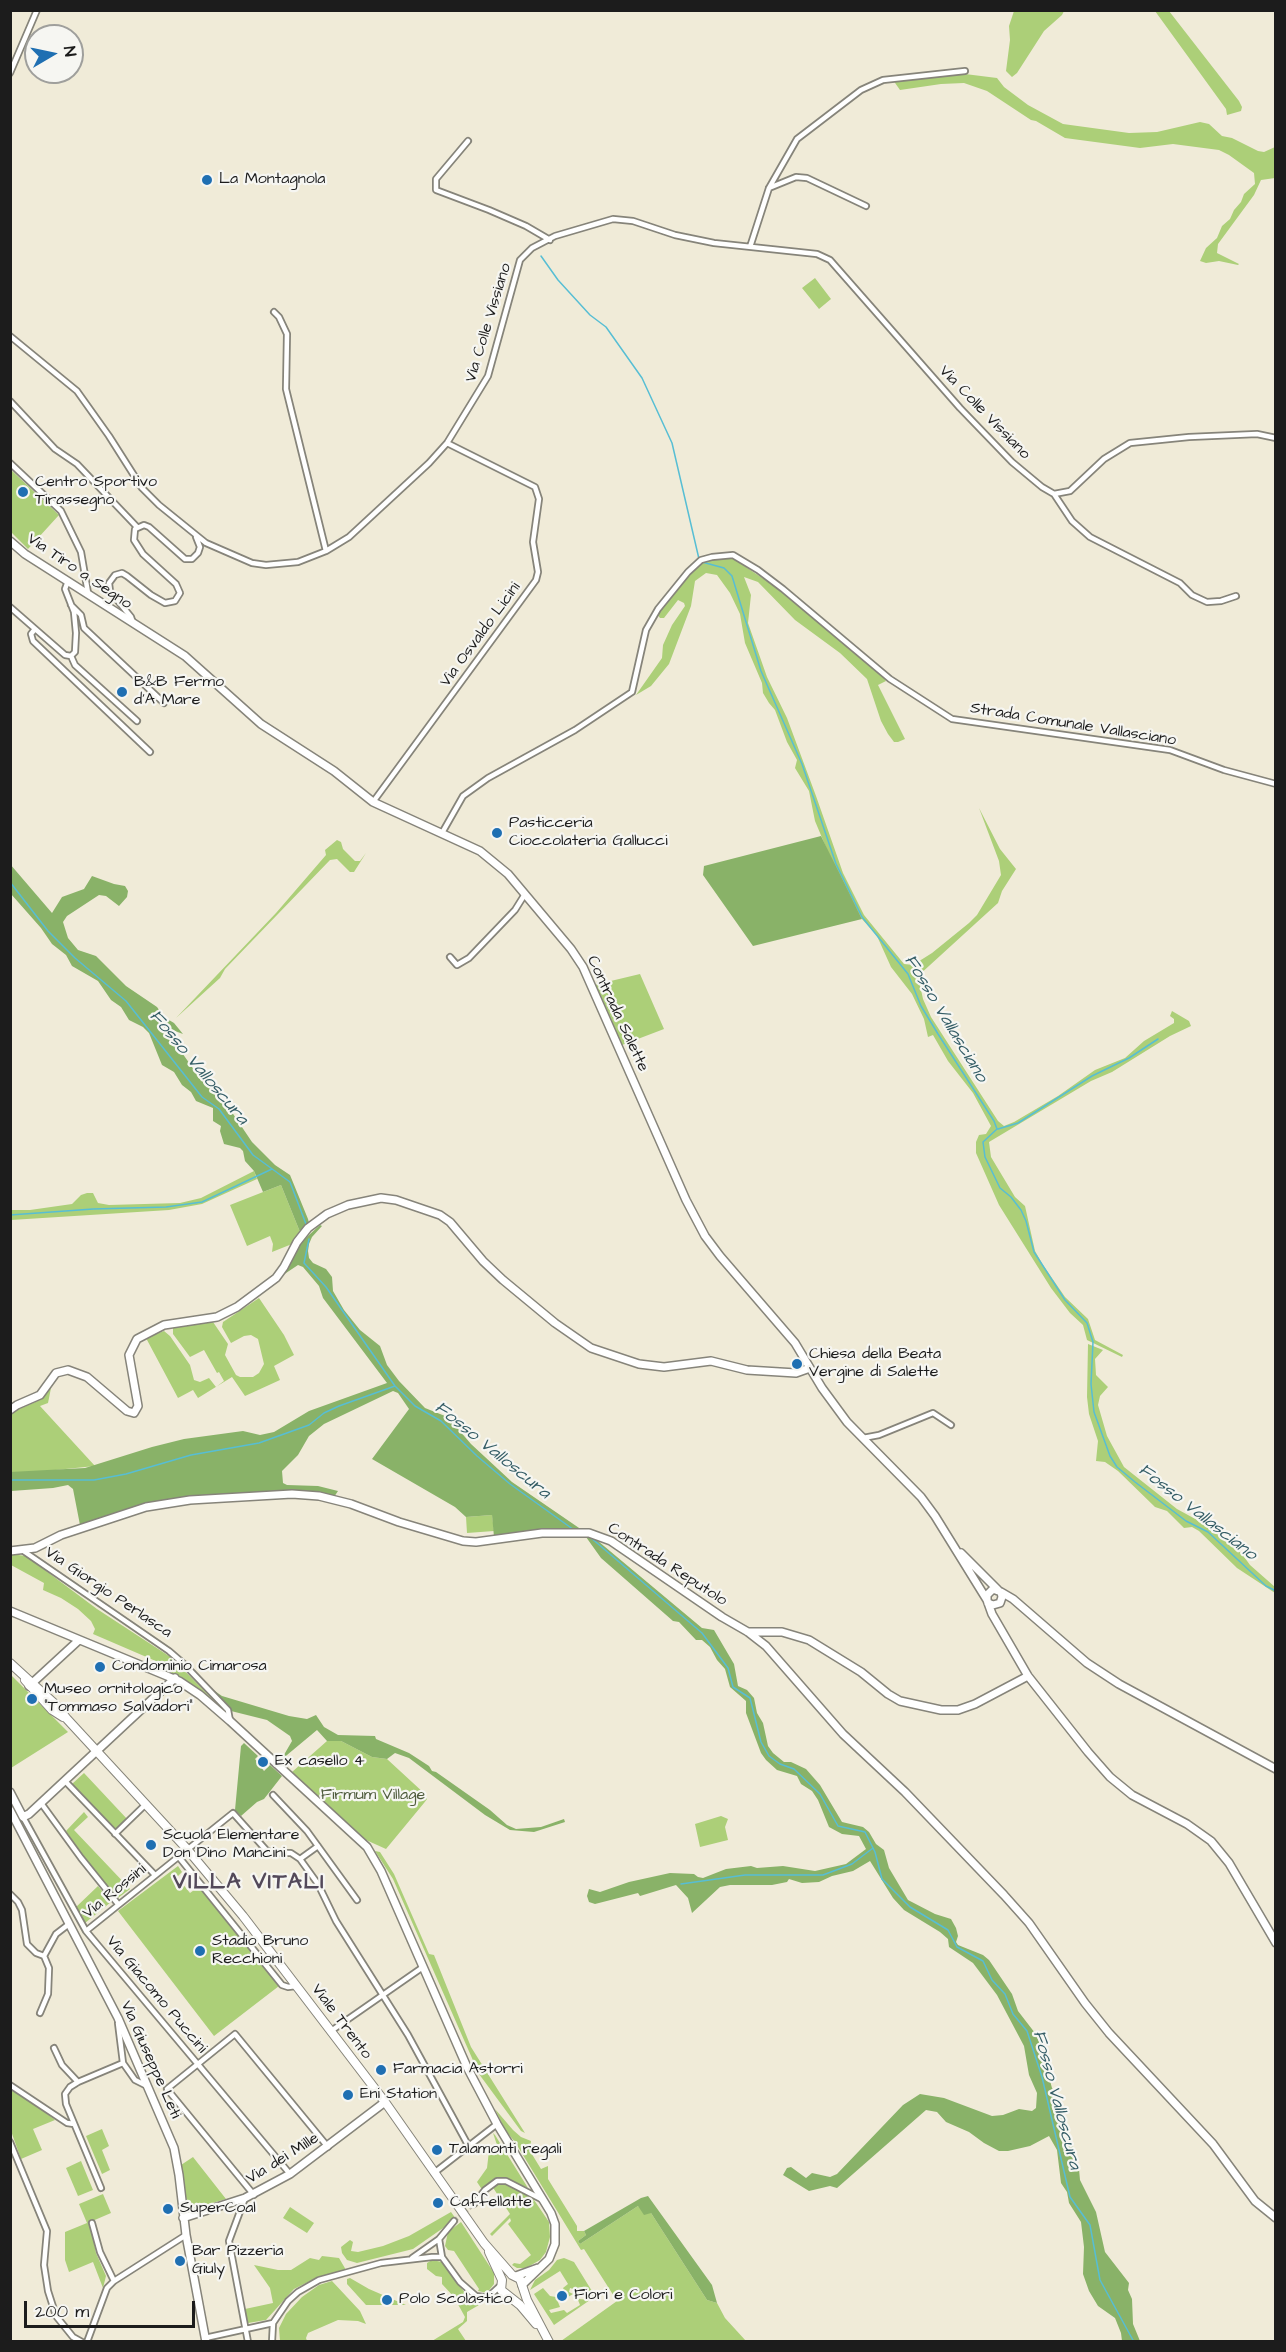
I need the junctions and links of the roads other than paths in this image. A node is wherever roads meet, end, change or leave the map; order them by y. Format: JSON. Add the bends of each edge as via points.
{"nodes":[{"id":1,"x":37,"y":10,"type":"edge"},
{"id":2,"x":965,"y":71,"type":"dead end"},
{"id":3,"x":10,"y":73,"type":"edge"},
{"id":4,"x":468,"y":141,"type":"dead end"},
{"id":5,"x":769,"y":188,"type":"junction"},
{"id":6,"x":866,"y":206,"type":"dead end"},
{"id":7,"x":550,"y":240,"type":"junction"},
{"id":8,"x":750,"y":247,"type":"junction"},
{"id":9,"x":274,"y":312,"type":"dead end"},
{"id":10,"x":10,"y":336,"type":"edge"},
{"id":11,"x":10,"y":401,"type":"edge"},
{"id":12,"x":1275,"y":438,"type":"edge"},
{"id":13,"x":447,"y":443,"type":"junction"},
{"id":14,"x":10,"y":463,"type":"edge"},
{"id":15,"x":1054,"y":494,"type":"junction"},
{"id":16,"x":137,"y":527,"type":"junction"},
{"id":17,"x":196,"y":537,"type":"junction"},
{"id":18,"x":10,"y":541,"type":"edge"},
{"id":19,"x":326,"y":551,"type":"junction"},
{"id":20,"x":68,"y":581,"type":"junction"},
{"id":21,"x":88,"y":593,"type":"junction"},
{"id":22,"x":1236,"y":596,"type":"dead end"},
{"id":23,"x":71,"y":605,"type":"junction"},
{"id":24,"x":10,"y":607,"type":"edge"},
{"id":25,"x":133,"y":624,"type":"junction"},
{"id":26,"x":35,"y":628,"type":"junction"},
{"id":27,"x":71,"y":656,"type":"junction"},
{"id":28,"x":164,"y":703,"type":"dead end"},
{"id":29,"x":137,"y":721,"type":"dead end"},
{"id":30,"x":150,"y":752,"type":"dead end"},
{"id":31,"x":1275,"y":784,"type":"edge"},
{"id":32,"x":373,"y":802,"type":"junction"},
{"id":33,"x":442,"y":833,"type":"junction"},
{"id":34,"x":525,"y":894,"type":"junction"},
{"id":35,"x":450,"y":957,"type":"dead end"},
{"id":36,"x":810,"y":1368,"type":"junction"},
{"id":37,"x":10,"y":1410,"type":"edge"},
{"id":38,"x":951,"y":1425,"type":"dead end"},
{"id":39,"x":863,"y":1438,"type":"junction"},
{"id":40,"x":950,"y":1540,"type":"junction"},
{"id":41,"x":22,"y":1550,"type":"junction"},
{"id":42,"x":10,"y":1551,"type":"edge"},
{"id":43,"x":999,"y":1591,"type":"junction"},
{"id":44,"x":987,"y":1601,"type":"junction"},
{"id":45,"x":999,"y":1604,"type":"junction"},
{"id":46,"x":1022,"y":1607,"type":"junction"},
{"id":47,"x":10,"y":1611,"type":"edge"},
{"id":48,"x":999,"y":1623,"type":"junction"},
{"id":49,"x":748,"y":1632,"type":"junction"},
{"id":50,"x":80,"y":1640,"type":"junction"},
{"id":51,"x":10,"y":1663,"type":"edge"},
{"id":52,"x":1028,"y":1676,"type":"junction"},
{"id":53,"x":175,"y":1678,"type":"junction"},
{"id":54,"x":31,"y":1684,"type":"junction"},
{"id":55,"x":230,"y":1721,"type":"junction"},
{"id":56,"x":96,"y":1751,"type":"junction"},
{"id":57,"x":1275,"y":1769,"type":"edge"},
{"id":58,"x":64,"y":1781,"type":"junction"},
{"id":59,"x":10,"y":1792,"type":"edge"},
{"id":60,"x":273,"y":1795,"type":"dead end"},
{"id":61,"x":41,"y":1803,"type":"junction"},
{"id":62,"x":146,"y":1804,"type":"junction"},
{"id":63,"x":10,"y":1810,"type":"edge"},
{"id":64,"x":23,"y":1817,"type":"junction"},
{"id":65,"x":115,"y":1834,"type":"junction"},
{"id":66,"x":318,"y":1846,"type":"junction"},
{"id":67,"x":187,"y":1849,"type":"junction"},
{"id":68,"x":178,"y":1856,"type":"junction"},
{"id":69,"x":300,"y":1859,"type":"junction"},
{"id":70,"x":155,"y":1875,"type":"junction"},
{"id":71,"x":10,"y":1894,"type":"edge"},
{"id":72,"x":357,"y":1900,"type":"dead end"},
{"id":73,"x":118,"y":1904,"type":"junction"},
{"id":74,"x":69,"y":1924,"type":"junction"},
{"id":75,"x":86,"y":1931,"type":"junction"},
{"id":76,"x":1275,"y":1944,"type":"edge"},
{"id":77,"x":44,"y":1956,"type":"junction"},
{"id":78,"x":423,"y":1967,"type":"junction"},
{"id":79,"x":296,"y":1986,"type":"junction"},
{"id":80,"x":383,"y":1994,"type":"junction"},
{"id":81,"x":40,"y":2013,"type":"dead end"},
{"id":82,"x":118,"y":2018,"type":"junction"},
{"id":83,"x":331,"y":2031,"type":"junction"},
{"id":84,"x":54,"y":2048,"type":"dead end"},
{"id":85,"x":123,"y":2063,"type":"junction"},
{"id":86,"x":198,"y":2064,"type":"junction"},
{"id":87,"x":78,"y":2082,"type":"junction"},
{"id":88,"x":10,"y":2085,"type":"edge"},
{"id":89,"x":147,"y":2086,"type":"junction"},
{"id":90,"x":385,"y":2102,"type":"junction"},
{"id":91,"x":74,"y":2124,"type":"junction"},
{"id":92,"x":497,"y":2124,"type":"junction"},
{"id":93,"x":10,"y":2142,"type":"edge"},
{"id":94,"x":468,"y":2145,"type":"junction"},
{"id":95,"x":328,"y":2147,"type":"junction"},
{"id":96,"x":434,"y":2173,"type":"junction"},
{"id":97,"x":290,"y":2174,"type":"junction"},
{"id":98,"x":101,"y":2188,"type":"dead end"},
{"id":99,"x":254,"y":2194,"type":"junction"},
{"id":100,"x":246,"y":2198,"type":"junction"},
{"id":101,"x":544,"y":2201,"type":"junction"},
{"id":102,"x":474,"y":2204,"type":"tunnel mouth"},
{"id":103,"x":183,"y":2218,"type":"junction"},
{"id":104,"x":1275,"y":2218,"type":"edge"},
{"id":105,"x":454,"y":2221,"type":"tunnel mouth"},
{"id":106,"x":92,"y":2223,"type":"dead end"},
{"id":107,"x":186,"y":2235,"type":"junction"},
{"id":108,"x":439,"y":2239,"type":"junction"},
{"id":109,"x":484,"y":2243,"type":"junction"},
{"id":110,"x":442,"y":2257,"type":"junction"},
{"id":111,"x":410,"y":2259,"type":"junction"},
{"id":112,"x":543,"y":2266,"type":"junction"},
{"id":113,"x":514,"y":2275,"type":"junction"},
{"id":114,"x":114,"y":2281,"type":"junction"},
{"id":115,"x":501,"y":2283,"type":"junction"},
{"id":116,"x":522,"y":2286,"type":"junction"},
{"id":117,"x":509,"y":2296,"type":"junction"},
{"id":118,"x":487,"y":2298,"type":"junction"},
{"id":119,"x":273,"y":2323,"type":"junction"},
{"id":120,"x":245,"y":2329,"type":"junction"},
{"id":121,"x":206,"y":2340,"type":"edge"},
{"id":122,"x":549,"y":2341,"type":"edge"},
{"id":123,"x":82,"y":2342,"type":"edge"},
{"id":124,"x":87,"y":2342,"type":"edge"},
{"id":125,"x":248,"y":2342,"type":"edge"},
{"id":126,"x":272,"y":2342,"type":"edge"}],
"edges":[{"from":1,"to":3,"type":"street"},
{"from":2,"to":5,"type":"street","via":[[884,80],[861,90],[796,138]]},
{"from":4,"to":7,"type":"street","via":[[436,179],[436,190],[508,218]]},
{"from":5,"to":6,"type":"street","via":[[796,177],[807,178]]},
{"from":5,"to":8,"type":"street"},
{"from":7,"to":8,"type":"street","name":"Via Colle Vissiano","via":[[614,219],[675,235]]},
{"from":7,"to":13,"type":"street","name":"Via Colle Vissiano","via":[[532,248],[520,260],[488,376]]},
{"from":8,"to":15,"type":"street","name":"Via Colle Vissiano","via":[[818,254],[830,260],[1012,462]]},
{"from":9,"to":19,"type":"street","via":[[287,334],[286,389]]},
{"from":10,"to":17,"type":"street","name":"Via Colle Vissiano","via":[[77,391],[142,488]]},
{"from":11,"to":16,"type":"street","via":[[55,450],[77,464]]},
{"from":12,"to":15,"type":"street","via":[[1257,434],[1130,443],[1104,459],[1070,491]]},
{"from":13,"to":19,"type":"street","name":"Via Colle Vissiano","via":[[370,520]]},
{"from":13,"to":32,"type":"street","name":"Via Osvaldo Licini","via":[[535,487],[539,499],[533,542],[538,572],[536,580]]},
{"from":14,"to":21,"type":"street","via":[[61,511],[81,552]]},
{"from":15,"to":22,"type":"street","via":[[1072,521],[1090,537],[1180,583],[1192,595],[1208,602]]},
{"from":16,"to":17,"type":"street","via":[[149,527],[185,559],[198,554]]},
{"from":16,"to":25,"type":"street","via":[[133,534],[135,542],[180,593],[175,602],[165,603],[124,574],[113,576],[110,591]]},
{"from":17,"to":19,"type":"street","name":"Via Colle Vissiano","via":[[266,566],[298,562]]},
{"from":18,"to":20,"type":"street","name":"Via Tiro a Segno"},
{"from":20,"to":21,"type":"street","name":"Via Tiro a Segno"},
{"from":20,"to":23,"type":"street","via":[[65,589]]},
{"from":21,"to":25,"type":"street","name":"Via Tiro a Segno"},
{"from":23,"to":27,"type":"street","via":[[76,633],[75,652]]},
{"from":23,"to":28,"type":"street","via":[[81,615],[84,628]]},
{"from":24,"to":26,"type":"street"},
{"from":25,"to":32,"type":"street","name":"Contrada Salette","via":[[185,656],[261,724],[334,771]]},
{"from":26,"to":27,"type":"street","via":[[63,655]]},
{"from":26,"to":30,"type":"street","via":[[31,634],[33,641]]},
{"from":27,"to":29,"type":"street","via":[[75,665]]},
{"from":31,"to":33,"type":"street","name":"Strada Comunale Vallasciano","via":[[1170,750],[952,719],[880,671],[758,570],[733,555],[700,561],[651,619],[632,692],[463,796]]},
{"from":32,"to":33,"type":"street","name":"Contrada Salette"},
{"from":33,"to":34,"type":"street","name":"Contrada Salette","via":[[480,851]]},
{"from":34,"to":35,"type":"street","via":[[515,910],[469,958],[456,965]]},
{"from":34,"to":36,"type":"street","name":"Contrada Salette","via":[[583,967],[696,1220],[720,1256],[788,1334]]},
{"from":36,"to":37,"type":"street","via":[[796,1372],[747,1370],[711,1361],[664,1367],[639,1364],[591,1348],[503,1280],[450,1222],[440,1215],[381,1198],[327,1214],[297,1242],[276,1278],[237,1307],[217,1317],[164,1325],[137,1339],[129,1355],[138,1406],[134,1413],[87,1377],[68,1370],[56,1373],[40,1395]]},
{"from":36,"to":39,"type":"street","name":"Contrada Salette","via":[[840,1413]]},
{"from":38,"to":39,"type":"street","via":[[933,1413]]},
{"from":39,"to":40,"type":"street","name":"Contrada Salette","via":[[921,1497]]},
{"from":40,"to":43,"type":"street"},
{"from":40,"to":44,"type":"street"},
{"from":41,"to":42,"type":"street","name":"Via Giorgio Perlasca"},
{"from":41,"to":49,"type":"street","name":"Contrada Reputolo","via":[[146,1507],[190,1500],[311,1495],[464,1541],[542,1533],[600,1535]]},
{"from":41,"to":55,"type":"street","name":"Via Giorgio Perlasca","via":[[169,1651],[228,1710]]},
{"from":43,"to":44,"type":"street","via":[[990,1590]]},
{"from":43,"to":45,"type":"street"},
{"from":43,"to":46,"type":"street"},
{"from":44,"to":45,"type":"street"},
{"from":44,"to":48,"type":"street"},
{"from":45,"to":46,"type":"street"},
{"from":45,"to":48,"type":"street"},
{"from":46,"to":57,"type":"street","via":[[1119,1684]]},
{"from":47,"to":50,"type":"street"},
{"from":48,"to":52,"type":"street"},
{"from":49,"to":52,"type":"street","name":"Contrada Reputolo","via":[[782,1632],[808,1640],[900,1701],[941,1710],[975,1704]]},
{"from":49,"to":104,"type":"street","via":[[766,1646],[843,1734],[1004,1895],[1109,2033],[1213,2144],[1255,2200]]},
{"from":50,"to":53,"type":"street"},
{"from":50,"to":54,"type":"street"},
{"from":51,"to":54,"type":"main road","name":"Viale Trento"},
{"from":52,"to":76,"type":"street","via":[[1110,1777],[1132,1795],[1187,1824],[1211,1842],[1229,1863]]},
{"from":53,"to":55,"type":"street"},
{"from":53,"to":56,"type":"street"},
{"from":54,"to":56,"type":"main road","name":"Viale Trento","via":[[52,1710],[67,1719]]},
{"from":55,"to":78,"type":"street","via":[[367,1847]]},
{"from":56,"to":58,"type":"street"},
{"from":56,"to":62,"type":"main road","name":"Viale Trento"},
{"from":58,"to":61,"type":"street"},
{"from":58,"to":65,"type":"street"},
{"from":59,"to":64,"type":"street"},
{"from":60,"to":66,"type":"street"},
{"from":61,"to":64,"type":"street"},
{"from":61,"to":73,"type":"street"},
{"from":62,"to":65,"type":"street"},
{"from":62,"to":67,"type":"main road","name":"Viale Trento"},
{"from":63,"to":74,"type":"street","name":"Via Giuseppe Leti"},
{"from":64,"to":75,"type":"street","name":"Via Giacomo Puccini"},
{"from":65,"to":70,"type":"street"},
{"from":66,"to":69,"type":"street"},
{"from":66,"to":72,"type":"street"},
{"from":67,"to":68,"type":"street","name":"Via Rossini"},
{"from":67,"to":69,"type":"street","name":"Via Rossini","via":[[233,1813],[267,1851],[291,1853]]},
{"from":67,"to":79,"type":"main road","name":"Viale Trento"},
{"from":68,"to":70,"type":"street","name":"Via Rossini"},
{"from":68,"to":79,"type":"street","via":[[282,1985]]},
{"from":69,"to":80,"type":"street"},
{"from":70,"to":73,"type":"street","name":"Via Rossini"},
{"from":71,"to":77,"type":"street","via":[[22,1910],[27,1944]]},
{"from":73,"to":75,"type":"street","name":"Via Rossini"},
{"from":74,"to":77,"type":"street","via":[[56,1934]]},
{"from":74,"to":82,"type":"street","name":"Via Giuseppe Leti"},
{"from":75,"to":86,"type":"street","name":"Via Giacomo Puccini"},
{"from":77,"to":81,"type":"street","via":[[49,1968],[48,1994]]},
{"from":78,"to":80,"type":"street"},
{"from":78,"to":92,"type":"street"},
{"from":79,"to":83,"type":"main road","name":"Viale Trento"},
{"from":80,"to":83,"type":"street"},
{"from":80,"to":94,"type":"street"},
{"from":82,"to":85,"type":"street"},
{"from":82,"to":89,"type":"street","name":"Via Giuseppe Leti"},
{"from":83,"to":90,"type":"main road","name":"Viale Trento"},
{"from":84,"to":87,"type":"street","via":[[62,2065]]},
{"from":85,"to":87,"type":"street"},
{"from":85,"to":89,"type":"street","via":[[135,2080]]},
{"from":86,"to":95,"type":"street","via":[[235,2034]]},
{"from":86,"to":97,"type":"street","name":"Via Giacomo Puccini"},
{"from":86,"to":99,"type":"street","via":[[167,2089]]},
{"from":87,"to":91,"type":"street","via":[[65,2094]]},
{"from":88,"to":91,"type":"street"},
{"from":89,"to":103,"type":"street","name":"Via Giuseppe Leti","via":[[174,2148]]},
{"from":90,"to":95,"type":"street","name":"Via dei Mille"},
{"from":90,"to":96,"type":"main road","name":"Viale Trento"},
{"from":91,"to":98,"type":"street"},
{"from":92,"to":94,"type":"street"},
{"from":92,"to":101,"type":"street"},
{"from":93,"to":123,"type":"street","via":[[47,2231],[44,2265],[56,2316]]},
{"from":94,"to":96,"type":"street"},
{"from":95,"to":97,"type":"street","name":"Via dei Mille"},
{"from":96,"to":109,"type":"main road","name":"Viale Trento"},
{"from":97,"to":99,"type":"street","name":"Via dei Mille"},
{"from":99,"to":100,"type":"street","name":"Via dei Mille"},
{"from":100,"to":103,"type":"street","name":"Via dei Mille"},
{"from":100,"to":120,"type":"street","via":[[229,2241]]},
{"from":101,"to":102,"type":"street","via":[[513,2184],[497,2181]]},
{"from":101,"to":112,"type":"street","via":[[556,2233],[553,2252]]},
{"from":103,"to":107,"type":"street","name":"Via Giuseppe Leti"},
{"from":105,"to":108,"type":"street"},
{"from":106,"to":114,"type":"street"},
{"from":107,"to":114,"type":"street"},
{"from":107,"to":121,"type":"street","name":"Via Giuseppe Leti"},
{"from":108,"to":110,"type":"street"},
{"from":108,"to":111,"type":"street"},
{"from":109,"to":113,"type":"main road","name":"Viale Trento"},
{"from":109,"to":115,"type":"main road","name":"Viale Trento"},
{"from":110,"to":111,"type":"street"},
{"from":110,"to":118,"type":"street","via":[[468,2291]]},
{"from":111,"to":119,"type":"street","via":[[355,2270],[307,2286],[288,2301]]},
{"from":112,"to":113,"type":"street"},
{"from":112,"to":116,"type":"street"},
{"from":113,"to":115,"type":"main road"},
{"from":113,"to":116,"type":"main road","name":"Viale Trento"},
{"from":114,"to":124,"type":"street","via":[[102,2298]]},
{"from":115,"to":117,"type":"main road","name":"Viale Trento"},
{"from":115,"to":118,"type":"street"},
{"from":116,"to":117,"type":"main road","via":[[519,2293]]},
{"from":116,"to":122,"type":"main road","name":"Viale Trento"},
{"from":117,"to":118,"type":"street"},
{"from":117,"to":122,"type":"main road","name":"Viale Trento"},
{"from":119,"to":120,"type":"street"},
{"from":119,"to":126,"type":"street"},
{"from":120,"to":121,"type":"street"},
{"from":120,"to":125,"type":"street"}]}
